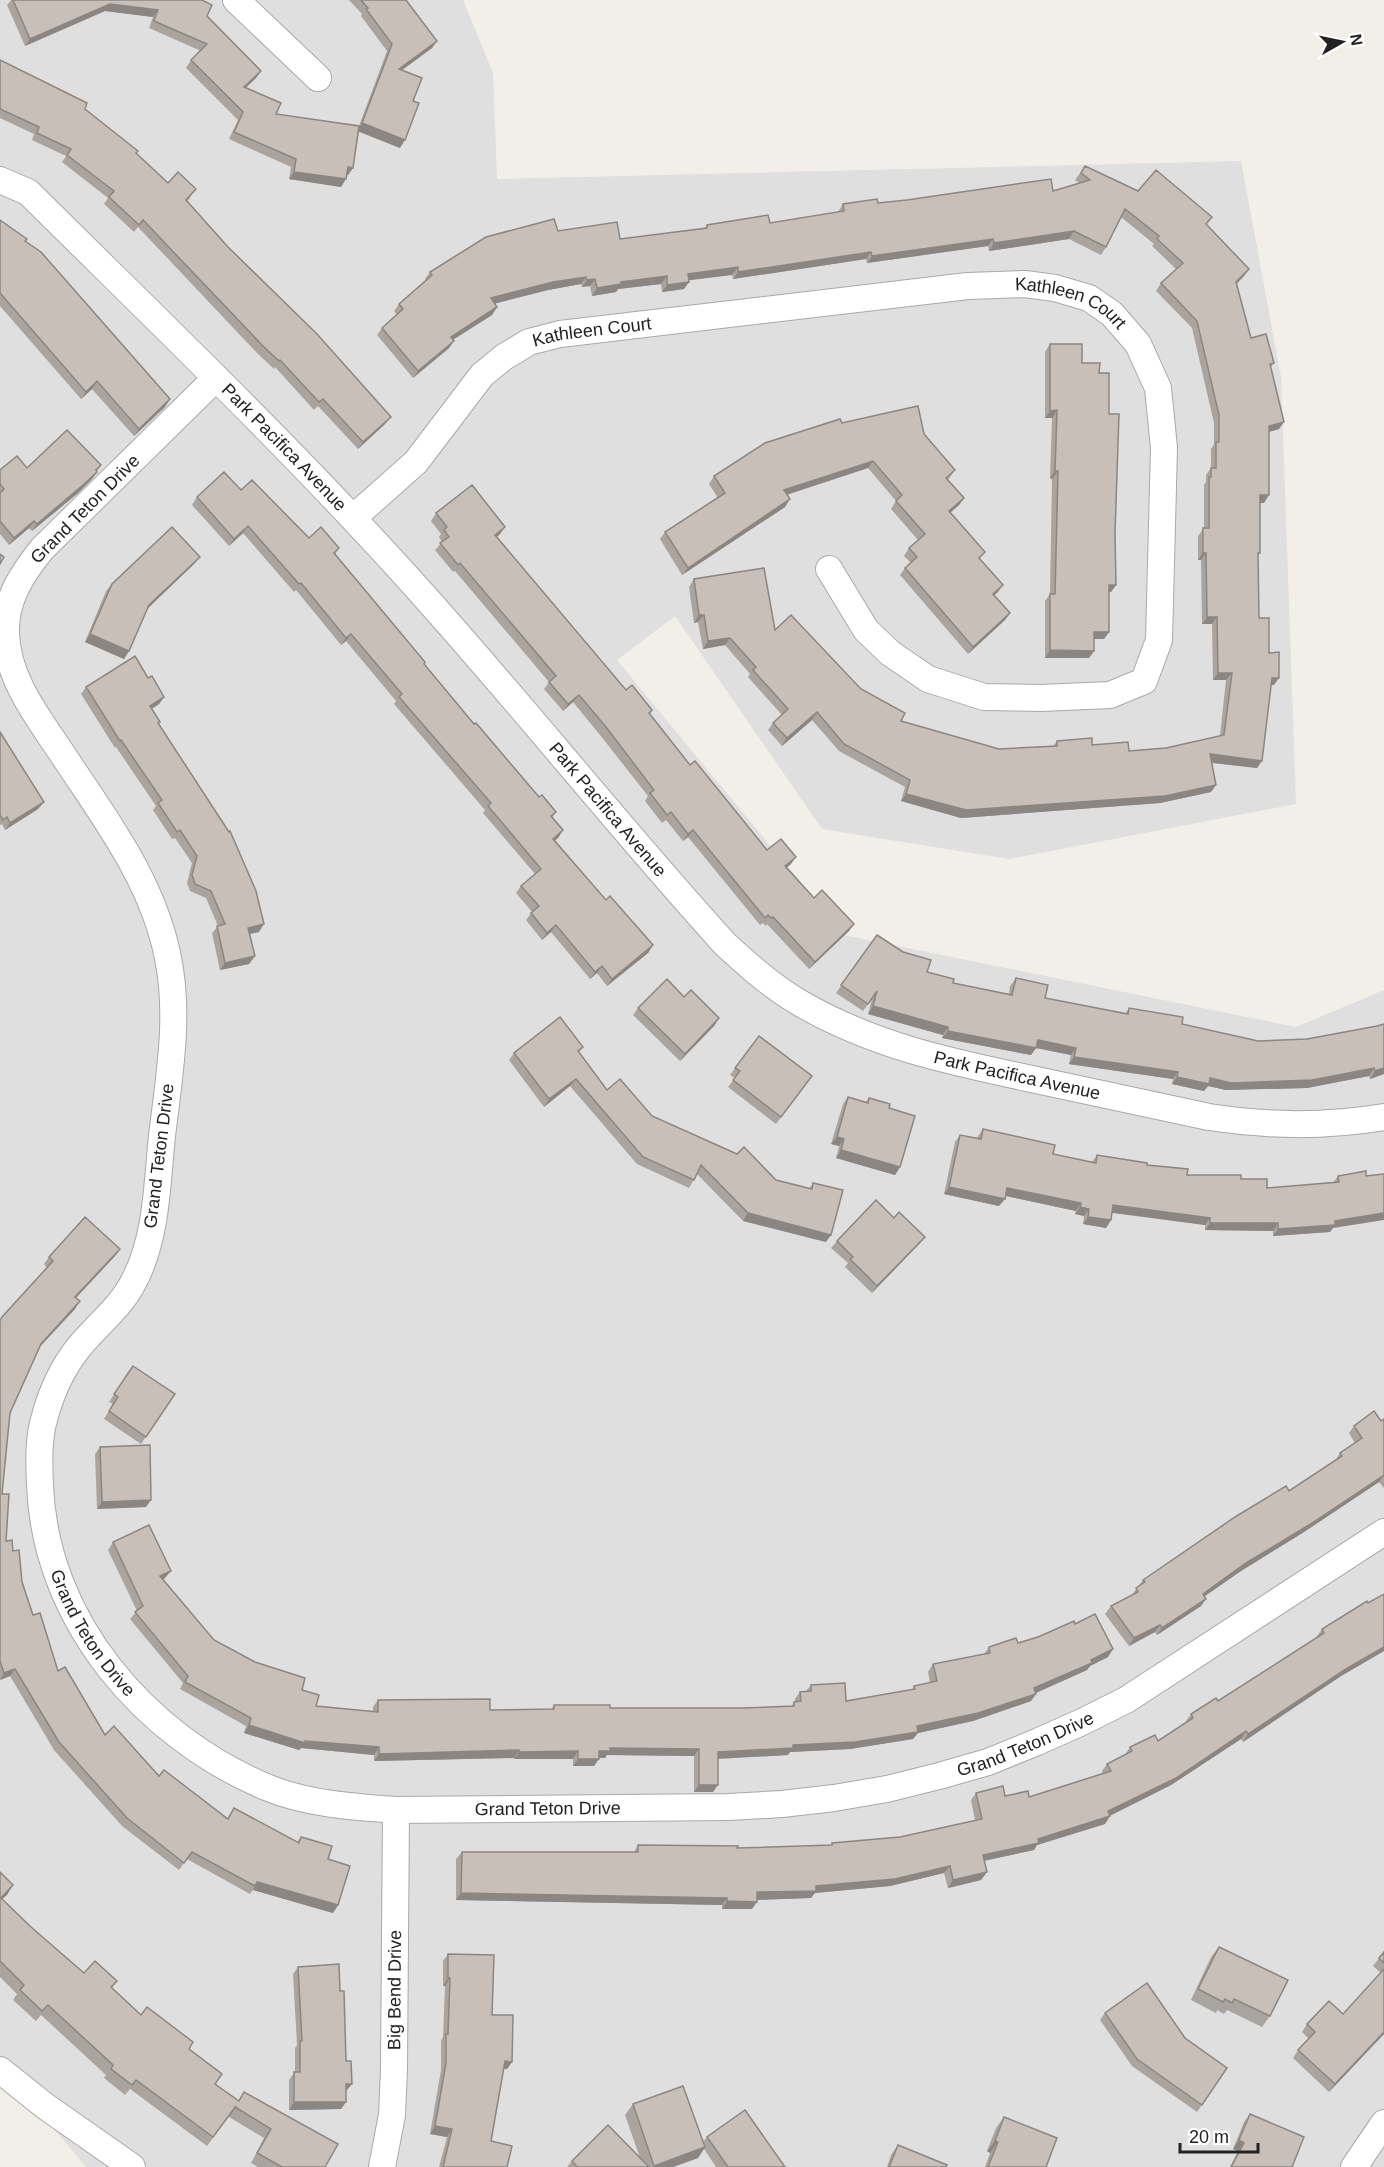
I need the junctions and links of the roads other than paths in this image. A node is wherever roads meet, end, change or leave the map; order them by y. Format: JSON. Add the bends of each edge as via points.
{"nodes":[{"id":1,"x":236,"y":0,"type":"edge"},
{"id":2,"x":318,"y":78,"type":"dead end"},
{"id":3,"x":0,"y":180,"type":"edge"},
{"id":4,"x":216,"y":378,"type":"junction"},
{"id":5,"x":354,"y":518,"type":"junction"},
{"id":6,"x":829,"y":570,"type":"dead end"},
{"id":7,"x":1384,"y":1117,"type":"edge"},
{"id":8,"x":1384,"y":1532,"type":"edge"},
{"id":9,"x":396,"y":1810,"type":"junction"},
{"id":10,"x":0,"y":2070,"type":"edge"},
{"id":11,"x":1384,"y":2123,"type":"edge"},
{"id":12,"x":132,"y":2167,"type":"edge"},
{"id":13,"x":382,"y":2167,"type":"edge"},
{"id":14,"x":1354,"y":2167,"type":"edge"}],
"edges":[{"from":1,"to":2,"type":"street"},
{"from":3,"to":4,"type":"street","name":"Park Pacifica Avenue","via":[[27,192]]},
{"from":4,"to":5,"type":"street","name":"Park Pacifica Avenue"},
{"from":4,"to":9,"type":"street","name":"Grand Teton Drive","via":[[42,549],[21,576],[9,604],[6,634],[11,664],[24,695],[148,892],[164,934],[173,982],[174,1030],[147,1248],[134,1282],[57,1380],[43,1419],[40,1505],[49,1552],[87,1637],[116,1677],[150,1713],[188,1745],[226,1769],[270,1789],[313,1802]]},
{"from":5,"to":6,"type":"street","name":"Kathleen Court","via":[[416,462],[482,375],[529,342],[560,334],[968,286],[1025,284],[1089,297],[1112,314],[1138,344],[1158,388],[1164,448],[1159,640],[1144,681],[1110,695],[1041,698],[984,697],[928,679],[890,653],[866,630]]},
{"from":5,"to":7,"type":"street","name":"Park Pacifica Avenue","via":[[725,944],[798,1002],[840,1024],[932,1058],[1209,1117],[1301,1126]]},
{"from":8,"to":9,"type":"street","name":"Grand Teton Drive","via":[[1126,1700],[1037,1742],[939,1776],[834,1798],[782,1804]]},
{"from":9,"to":13,"type":"street","name":"Big Bend Drive","via":[[394,2070],[392,2115]]},
{"from":10,"to":12,"type":"street"},
{"from":11,"to":14,"type":"street"}]}
